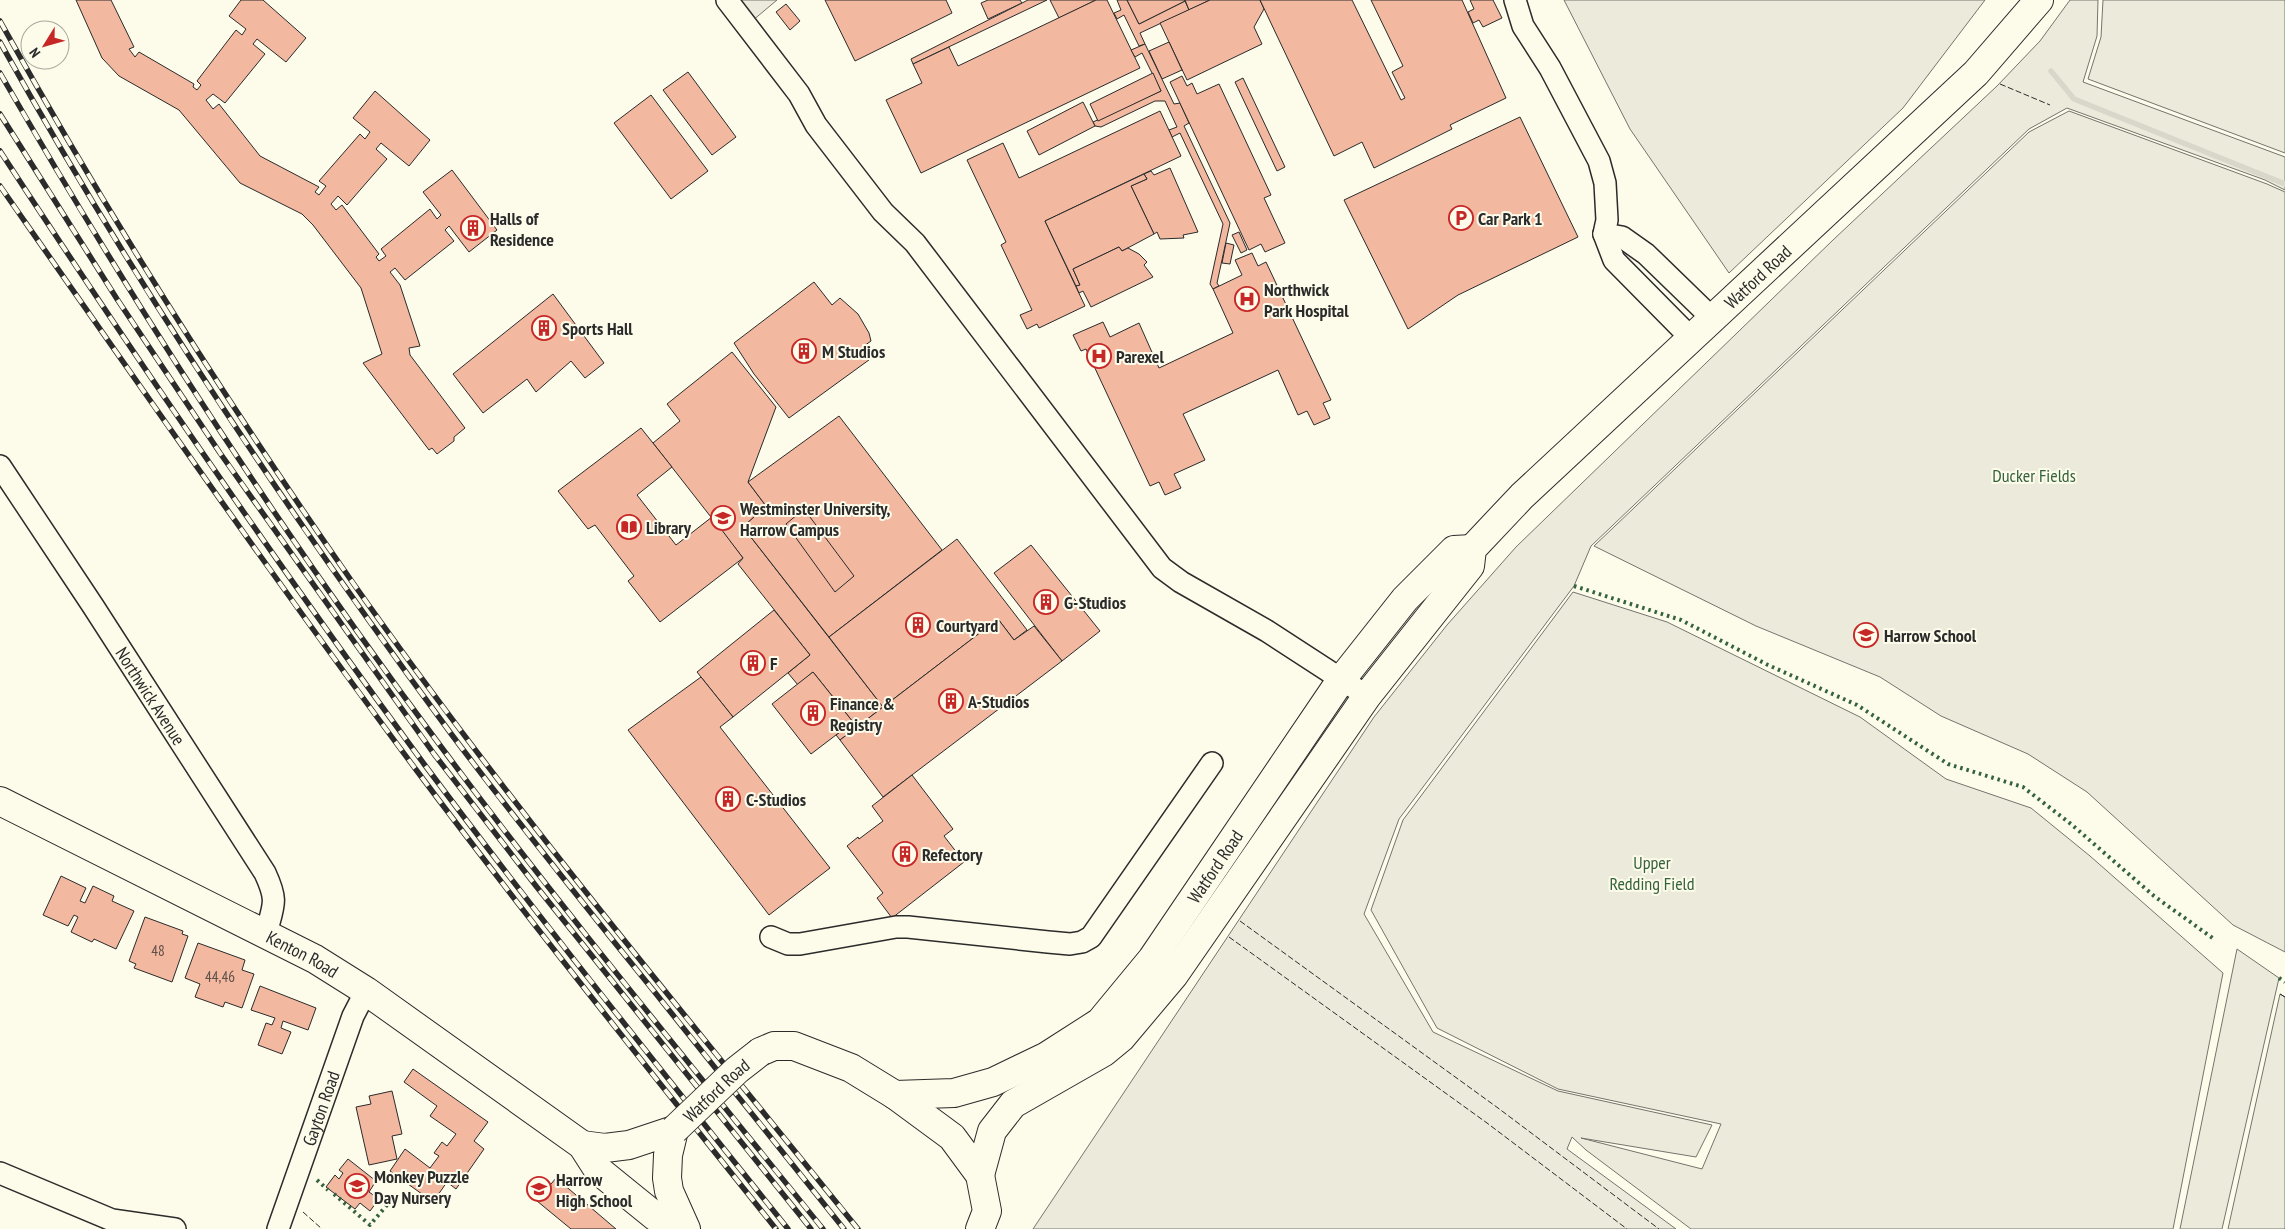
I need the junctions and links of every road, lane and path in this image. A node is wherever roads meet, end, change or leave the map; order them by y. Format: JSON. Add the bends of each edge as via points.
{"nodes":[{"id":1,"x":727,"y":0,"type":"edge"},
{"id":2,"x":1515,"y":0,"type":"edge"},
{"id":3,"x":2039,"y":0,"type":"edge"},
{"id":4,"x":1604,"y":234,"type":"junction"},
{"id":5,"x":1712,"y":319,"type":"junction"},
{"id":6,"x":1692,"y":339,"type":"junction"},
{"id":7,"x":0,"y":466,"type":"edge"},
{"id":8,"x":1472,"y":549,"type":"junction"},
{"id":9,"x":1342,"y":680,"type":"junction"},
{"id":10,"x":1367,"y":696,"type":"junction"},
{"id":11,"x":1212,"y":763,"type":"dead end"},
{"id":12,"x":0,"y":801,"type":"edge"},
{"id":13,"x":266,"y":933,"type":"junction"},
{"id":14,"x":771,"y":937,"type":"dead end"},
{"id":15,"x":366,"y":991,"type":"junction"},
{"id":16,"x":895,"y":1095,"type":"junction"},
{"id":17,"x":674,"y":1130,"type":"junction"},
{"id":18,"x":582,"y":1145,"type":"junction"},
{"id":19,"x":0,"y":1173,"type":"edge"},
{"id":20,"x":980,"y":1175,"type":"junction"},
{"id":21,"x":987,"y":1223,"type":"edge"},
{"id":22,"x":685,"y":1228,"type":"edge"},
{"id":23,"x":175,"y":1229,"type":"edge"},
{"id":24,"x":278,"y":1229,"type":"edge"}],
"edges":[{"from":1,"to":9,"type":"street","via":[[882,212],[915,243],[1157,562],[1181,582],[1245,617]]},
{"from":2,"to":4,"type":"street","via":[[1523,26],[1555,76],[1598,160],[1605,183],[1607,220]]},
{"from":3,"to":5,"type":"main road","name":"Watford Road","via":[[1976,73]]},
{"from":4,"to":5,"type":"street","via":[[1622,236],[1646,254]]},
{"from":4,"to":6,"type":"street","via":[[1614,260]]},
{"from":5,"to":6,"type":"main road","name":"Watford Road"},
{"from":6,"to":8,"type":"main road","name":"Watford Road","via":[[1522,496]]},
{"from":7,"to":13,"type":"street","name":"Northwick Avenue","via":[[265,873],[274,892]]},
{"from":8,"to":9,"type":"main road","name":"Watford Road","via":[[1454,550],[1405,599]]},
{"from":8,"to":10,"type":"main road","name":"Watford Road","via":[[1470,566]]},
{"from":9,"to":10,"type":"street"},
{"from":9,"to":16,"type":"main road","name":"Watford Road","via":[[1152,959],[1100,1022],[1046,1056],[993,1082],[954,1093]]},
{"from":10,"to":20,"type":"main road","name":"Watford Road","via":[[1174,975],[1121,1038],[1104,1052],[1013,1104],[992,1131]]},
{"from":11,"to":14,"type":"street","via":[[1091,937],[1082,942],[1070,944],[896,927],[800,944],[788,944]]},
{"from":12,"to":13,"type":"main road","name":"Kenton Road"},
{"from":13,"to":15,"type":"main road","name":"Kenton Road"},
{"from":15,"to":18,"type":"main road","name":"Kenton Road"},
{"from":15,"to":24,"type":"street","name":"Gayton Road","via":[[353,1016]]},
{"from":16,"to":17,"type":"main road","name":"Watford Road","bridge":true,"via":[[851,1068],[794,1046],[774,1046],[760,1052],[737,1070]]},
{"from":16,"to":20,"type":"main road","via":[[952,1137]]},
{"from":17,"to":18,"type":"main road","name":"Kenton Road","via":[[628,1146]]},
{"from":17,"to":22,"type":"main road","via":[[667,1178],[669,1192]]},
{"from":18,"to":22,"type":"main road","name":"Kenton Road","via":[[598,1170],[656,1217]]},
{"from":19,"to":23,"type":"street","via":[[112,1220]]},
{"from":20,"to":21,"type":"main road"}]}
